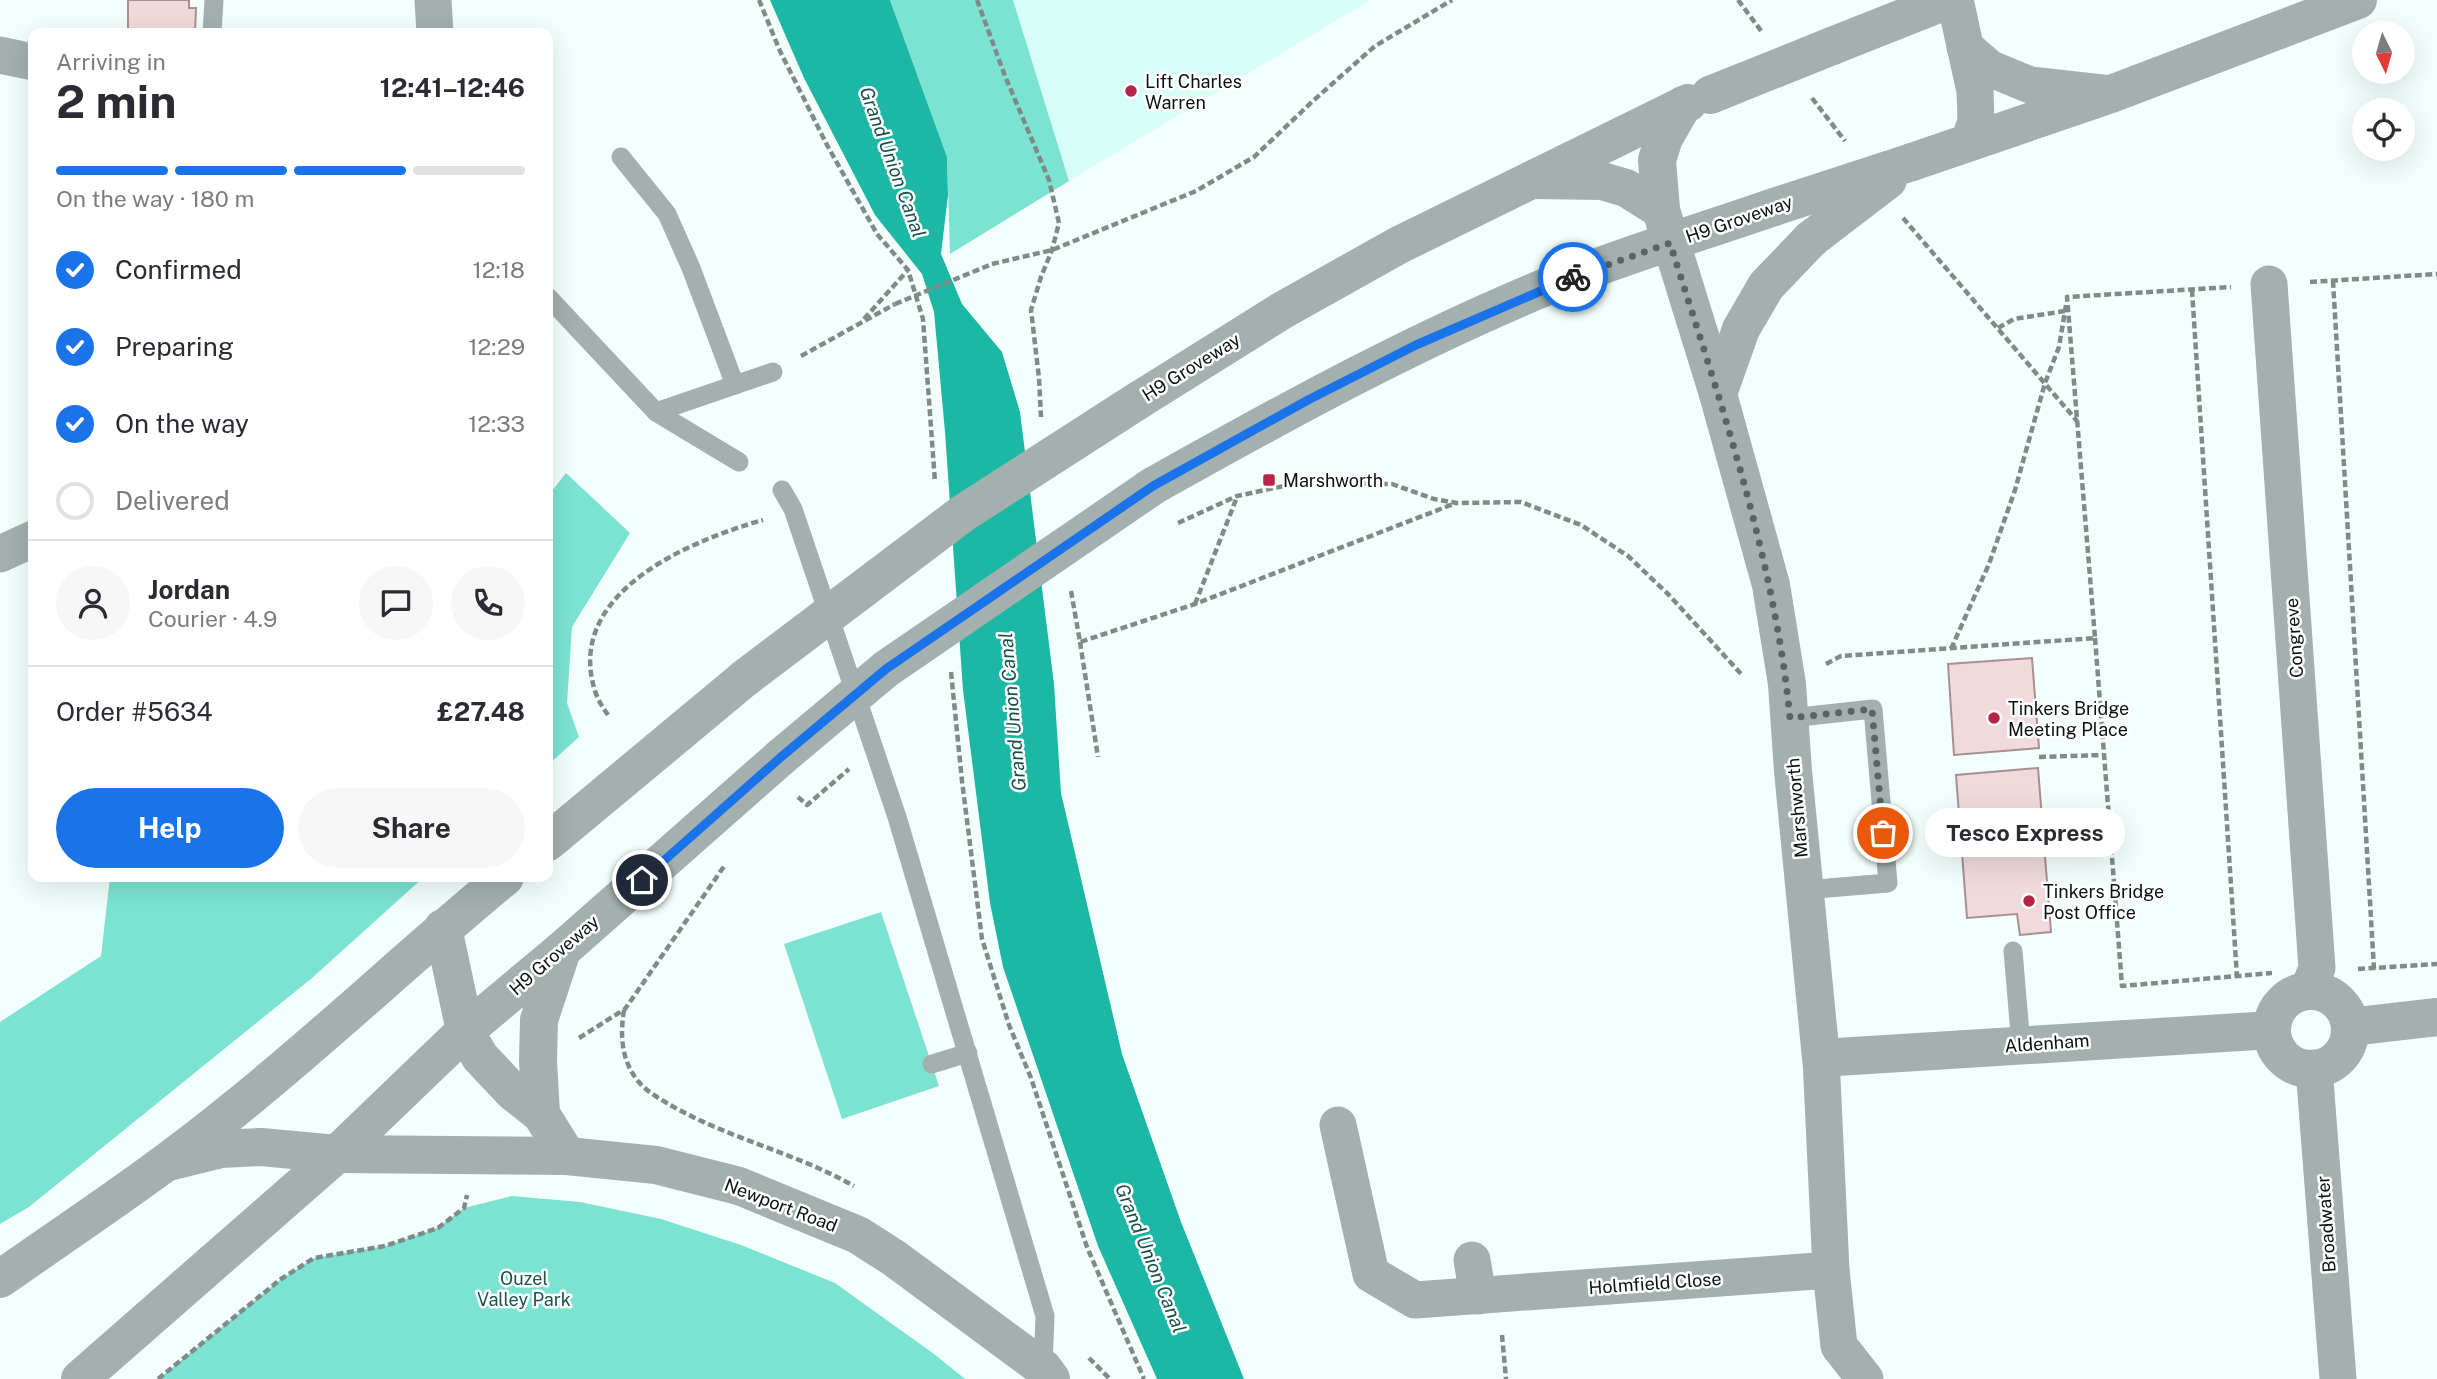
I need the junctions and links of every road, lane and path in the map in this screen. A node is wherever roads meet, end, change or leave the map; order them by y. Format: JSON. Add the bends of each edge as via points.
{"nodes":[{"id":1,"x":214,"y":0,"type":"edge"},
{"id":2,"x":433,"y":0,"type":"edge"},
{"id":3,"x":759,"y":0,"type":"edge"},
{"id":4,"x":1452,"y":0,"type":"edge"},
{"id":5,"x":1948,"y":0,"type":"edge"},
{"id":6,"x":1955,"y":0,"type":"edge"},
{"id":7,"x":2358,"y":0,"type":"edge"},
{"id":8,"x":212,"y":28,"type":"edge"},
{"id":9,"x":435,"y":28,"type":"edge"},
{"id":10,"x":1965,"y":47,"type":"junction"},
{"id":11,"x":0,"y":55,"type":"edge"},
{"id":12,"x":28,"y":61,"type":"edge"},
{"id":13,"x":2111,"y":94,"type":"junction"},
{"id":14,"x":1697,"y":100,"type":"junction"},
{"id":15,"x":1960,"y":146,"type":"junction"},
{"id":16,"x":621,"y":157,"type":"dead end"},
{"id":17,"x":1912,"y":162,"type":"junction"},
{"id":18,"x":1527,"y":180,"type":"junction"},
{"id":19,"x":1666,"y":227,"type":"junction"},
{"id":20,"x":908,"y":270,"type":"junction"},
{"id":21,"x":2437,"y":274,"type":"edge"},
{"id":22,"x":2333,"y":281,"type":"junction"},
{"id":23,"x":2269,"y":284,"type":"junction"},
{"id":24,"x":2192,"y":290,"type":"junction"},
{"id":25,"x":2067,"y":297,"type":"junction"},
{"id":26,"x":553,"y":302,"type":"edge"},
{"id":27,"x":2065,"y":311,"type":"junction"},
{"id":28,"x":861,"y":322,"type":"junction"},
{"id":29,"x":1998,"y":328,"type":"dead end"},
{"id":30,"x":773,"y":372,"type":"joint"},
{"id":31,"x":735,"y":385,"type":"junction"},
{"id":32,"x":1718,"y":394,"type":"junction"},
{"id":33,"x":656,"y":412,"type":"junction"},
{"id":34,"x":739,"y":462,"type":"dead end"},
{"id":35,"x":782,"y":490,"type":"dead end"},
{"id":36,"x":935,"y":491,"type":"dead end"},
{"id":37,"x":1237,"y":496,"type":"junction"},
{"id":38,"x":793,"y":509,"type":"junction"},
{"id":39,"x":1171,"y":526,"type":"dead end"},
{"id":40,"x":28,"y":540,"type":"edge"},
{"id":41,"x":0,"y":554,"type":"edge"},
{"id":42,"x":1195,"y":604,"type":"dead end"},
{"id":43,"x":2095,"y":638,"type":"junction"},
{"id":44,"x":1080,"y":642,"type":"dead end"},
{"id":45,"x":1951,"y":649,"type":"junction"},
{"id":46,"x":951,"y":669,"type":"dead end"},
{"id":47,"x":1788,"y":701,"type":"junction"},
{"id":48,"x":608,"y":715,"type":"dead end"},
{"id":49,"x":873,"y":748,"type":"junction"},
{"id":50,"x":2103,"y":755,"type":"junction"},
{"id":51,"x":1098,"y":757,"type":"dead end"},
{"id":52,"x":2039,"y":757,"type":"dead end"},
{"id":53,"x":799,"y":796,"type":"dead end"},
{"id":54,"x":553,"y":838,"type":"edge"},
{"id":55,"x":499,"y":882,"type":"edge"},
{"id":56,"x":1804,"y":890,"type":"junction"},
{"id":57,"x":443,"y":928,"type":"junction"},
{"id":58,"x":562,"y":950,"type":"junction"},
{"id":59,"x":2013,"y":951,"type":"dead end"},
{"id":60,"x":2437,"y":964,"type":"edge"},
{"id":61,"x":2374,"y":969,"type":"junction"},
{"id":62,"x":2237,"y":976,"type":"junction"},
{"id":63,"x":2312,"y":979,"type":"junction"},
{"id":64,"x":2437,"y":1017,"type":"edge"},
{"id":65,"x":2350,"y":1027,"type":"junction"},
{"id":66,"x":2272,"y":1030,"type":"junction"},
{"id":67,"x":464,"y":1031,"type":"junction"},
{"id":68,"x":2021,"y":1045,"type":"junction"},
{"id":69,"x":968,"y":1053,"type":"junction"},
{"id":70,"x":1821,"y":1058,"type":"junction"},
{"id":71,"x":932,"y":1064,"type":"dead end"},
{"id":72,"x":2314,"y":1068,"type":"junction"},
{"id":73,"x":541,"y":1114,"type":"junction"},
{"id":74,"x":1338,"y":1125,"type":"dead end"},
{"id":75,"x":337,"y":1154,"type":"junction"},
{"id":76,"x":566,"y":1156,"type":"junction"},
{"id":77,"x":168,"y":1162,"type":"junction"},
{"id":78,"x":1472,"y":1260,"type":"dead end"},
{"id":79,"x":1831,"y":1270,"type":"junction"},
{"id":80,"x":0,"y":1279,"type":"edge"},
{"id":81,"x":1478,"y":1296,"type":"junction"},
{"id":82,"x":1047,"y":1374,"type":"edge"},
{"id":83,"x":80,"y":1379,"type":"edge"},
{"id":84,"x":1144,"y":1379,"type":"edge"},
{"id":85,"x":1865,"y":1379,"type":"edge"},
{"id":86,"x":2338,"y":1379,"type":"edge"}],
"edges":[{"from":1,"to":8,"type":"lane"},
{"from":2,"to":9,"type":"street"},
{"from":3,"to":20,"type":"path","via":[[827,145],[877,234]]},
{"from":4,"to":28,"type":"path","bridge":true,"via":[[1375,46],[1254,157],[1196,191],[1052,250],[992,264]]},
{"from":5,"to":14,"type":"street","name":"H9 Groveway","bridge":true},
{"from":6,"to":10,"type":"street"},
{"from":7,"to":13,"type":"street","name":"H9 Groveway"},
{"from":10,"to":13,"type":"street","via":[[1989,68],[2030,85]]},
{"from":10,"to":15,"type":"street","via":[[1976,121]]},
{"from":11,"to":12,"type":"street"},
{"from":13,"to":15,"type":"street","name":"H9 Groveway"},
{"from":14,"to":18,"type":"street","name":"H9 Groveway"},
{"from":14,"to":19,"type":"street","name":"Marshworth","via":[[1664,138],[1657,160]]},
{"from":15,"to":17,"type":"street","name":"H9 Groveway"},
{"from":16,"to":31,"type":"lane","via":[[667,214]]},
{"from":17,"to":19,"type":"street","name":"H9 Groveway","bridge":true,"via":[[1774,207]]},
{"from":17,"to":32,"type":"street","bridge":true,"via":[[1811,239],[1766,286],[1741,329]]},
{"from":18,"to":19,"type":"street","via":[[1602,181],[1626,188]]},
{"from":18,"to":54,"type":"street","name":"H9 Groveway","bridge":true,"via":[[1283,310],[962,514],[744,678]]},
{"from":19,"to":32,"type":"street","name":"Marshworth"},
{"from":19,"to":58,"type":"street","name":"H9 Groveway","bridge":true,"via":[[1559,282],[1416,345],[1153,486],[886,669]]},
{"from":20,"to":28,"type":"path"},
{"from":20,"to":36,"type":"path","via":[[923,319]]},
{"from":21,"to":22,"type":"path"},
{"from":22,"to":23,"type":"path"},
{"from":22,"to":61,"type":"path"},
{"from":23,"to":24,"type":"path"},
{"from":23,"to":63,"type":"street","name":"Congreve"},
{"from":24,"to":25,"type":"path"},
{"from":24,"to":62,"type":"path"},
{"from":25,"to":27,"type":"path"},
{"from":25,"to":43,"type":"path"},
{"from":26,"to":33,"type":"lane"},
{"from":27,"to":29,"type":"path","via":[[2014,319]]},
{"from":27,"to":45,"type":"path","via":[[2059,347],[2015,490],[1989,564]]},
{"from":28,"to":30,"type":"path"},
{"from":30,"to":31,"type":"lane"},
{"from":31,"to":33,"type":"lane"},
{"from":32,"to":47,"type":"street","name":"Marshworth","via":[[1770,585]]},
{"from":33,"to":34,"type":"lane"},
{"from":35,"to":38,"type":"lane"},
{"from":37,"to":39,"type":"path"},
{"from":37,"to":42,"type":"path"},
{"from":37,"to":47,"type":"path","via":[[1298,483],[1351,482],[1392,484],[1457,503],[1521,502],[1581,525],[1628,555],[1756,691]]},
{"from":38,"to":48,"type":"path","via":[[729,530],[632,581],[606,610],[592,636],[595,693]]},
{"from":38,"to":49,"type":"lane"},
{"from":40,"to":41,"type":"street"},
{"from":43,"to":45,"type":"path"},
{"from":43,"to":50,"type":"path"},
{"from":44,"to":51,"type":"path"},
{"from":45,"to":47,"type":"path","via":[[1841,656]]},
{"from":46,"to":84,"type":"path","via":[[982,939],[1087,1247]]},
{"from":47,"to":56,"type":"street","name":"Marshworth"},
{"from":47,"to":56,"type":"lane","via":[[1872,709],[1888,883]]},
{"from":49,"to":53,"type":"path","via":[[807,805]]},
{"from":49,"to":69,"type":"lane"},
{"from":50,"to":52,"type":"path"},
{"from":50,"to":62,"type":"path","via":[[2122,986]]},
{"from":55,"to":57,"type":"street"},
{"from":56,"to":70,"type":"street","name":"Marshworth"},
{"from":57,"to":67,"type":"street"},
{"from":57,"to":77,"type":"street"},
{"from":58,"to":67,"type":"street","name":"H9 Groveway"},
{"from":58,"to":73,"type":"street","via":[[539,1020]]},
{"from":59,"to":68,"type":"lane"},
{"from":60,"to":61,"type":"path"},
{"from":61,"to":63,"type":"path"},
{"from":62,"to":63,"type":"path"},
{"from":63,"to":65,"type":"street","via":[[2337,1000]]},
{"from":63,"to":66,"type":"street","via":[[2284,1002]]},
{"from":64,"to":65,"type":"street"},
{"from":65,"to":72,"type":"street","via":[[2344,1050],[2325,1066]]},
{"from":66,"to":68,"type":"street","name":"Aldenham"},
{"from":66,"to":72,"type":"street","via":[[2279,1052],[2289,1062]]},
{"from":67,"to":73,"type":"street","via":[[480,1057],[513,1093]]},
{"from":67,"to":75,"type":"street","name":"H9 Groveway"},
{"from":68,"to":70,"type":"street","name":"Aldenham"},
{"from":69,"to":71,"type":"lane"},
{"from":69,"to":82,"type":"lane","via":[[1045,1316]]},
{"from":70,"to":79,"type":"street","name":"Marshworth"},
{"from":72,"to":86,"type":"street","name":"Broadwater"},
{"from":73,"to":76,"type":"street"},
{"from":74,"to":81,"type":"street","name":"Holmfield Close","via":[[1371,1275],[1415,1300]]},
{"from":75,"to":76,"type":"street","name":"Newport Road"},
{"from":75,"to":77,"type":"street","name":"Newport Road","via":[[261,1147],[221,1149]]},
{"from":75,"to":83,"type":"street","name":"H9 Groveway"},
{"from":76,"to":82,"type":"street","name":"Newport Road","via":[[656,1165],[740,1186],[858,1235]]},
{"from":77,"to":80,"type":"street"},
{"from":78,"to":81,"type":"street"},
{"from":79,"to":81,"type":"street","name":"Holmfield Close"},
{"from":79,"to":85,"type":"street","name":"Marshworth","via":[[1839,1346]]}]}
